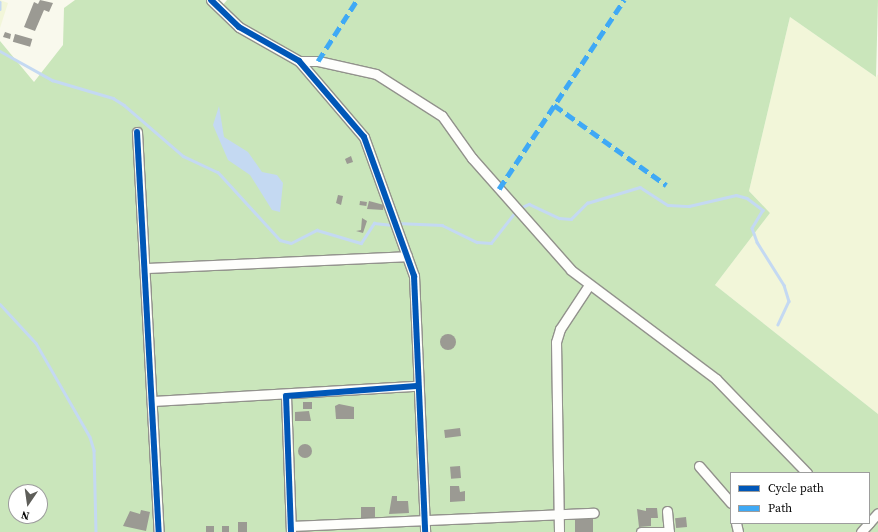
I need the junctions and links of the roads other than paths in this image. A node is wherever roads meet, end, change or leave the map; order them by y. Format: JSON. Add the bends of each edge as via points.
{"nodes":[{"id":1,"x":210,"y":0,"type":"edge"},
{"id":2,"x":299,"y":61,"type":"junction"},
{"id":3,"x":137,"y":132,"type":"dead end"},
{"id":4,"x":407,"y":256,"type":"junction"},
{"id":5,"x":146,"y":268,"type":"junction"},
{"id":6,"x":589,"y":285,"type":"junction"},
{"id":7,"x":417,"y":386,"type":"junction"},
{"id":8,"x":286,"y":396,"type":"junction"},
{"id":9,"x":154,"y":401,"type":"junction"},
{"id":10,"x":699,"y":466,"type":"dead end"},
{"id":11,"x":806,"y":472,"type":"edge"},
{"id":12,"x":730,"y":502,"type":"edge"},
{"id":13,"x":667,"y":511,"type":"dead end"},
{"id":14,"x":594,"y":513,"type":"dead end"},
{"id":15,"x":878,"y":513,"type":"edge"},
{"id":16,"x":558,"y":515,"type":"junction"},
{"id":17,"x":870,"y":520,"type":"edge"},
{"id":18,"x":424,"y":522,"type":"junction"},
{"id":19,"x":357,"y":528,"type":"edge"},
{"id":20,"x":291,"y":529,"type":"edge"},
{"id":21,"x":159,"y":532,"type":"edge"},
{"id":22,"x":425,"y":532,"type":"edge"},
{"id":23,"x":559,"y":532,"type":"edge"},
{"id":24,"x":641,"y":532,"type":"edge"},
{"id":25,"x":669,"y":532,"type":"edge"}],
"edges":[{"from":1,"to":2,"type":"street","via":[[239,27]]},
{"from":2,"to":4,"type":"street","via":[[364,137]]},
{"from":2,"to":6,"type":"street","via":[[318,61],[376,74],[442,116],[472,158],[556,255]]},
{"from":3,"to":5,"type":"street"},
{"from":4,"to":5,"type":"street"},
{"from":4,"to":7,"type":"street","via":[[414,276]]},
{"from":5,"to":9,"type":"street"},
{"from":6,"to":11,"type":"street","via":[[716,379]]},
{"from":6,"to":16,"type":"street","via":[[560,329],[556,342]]},
{"from":7,"to":8,"type":"street"},
{"from":7,"to":18,"type":"street"},
{"from":8,"to":9,"type":"street"},
{"from":8,"to":20,"type":"street"},
{"from":9,"to":21,"type":"street"},
{"from":10,"to":12,"type":"street"},
{"from":13,"to":25,"type":"street"},
{"from":14,"to":16,"type":"street"},
{"from":15,"to":17,"type":"street"},
{"from":16,"to":18,"type":"street"},
{"from":16,"to":23,"type":"street"},
{"from":18,"to":19,"type":"street"},
{"from":18,"to":22,"type":"street"},
{"from":19,"to":20,"type":"street"},
{"from":24,"to":25,"type":"street"}]}
